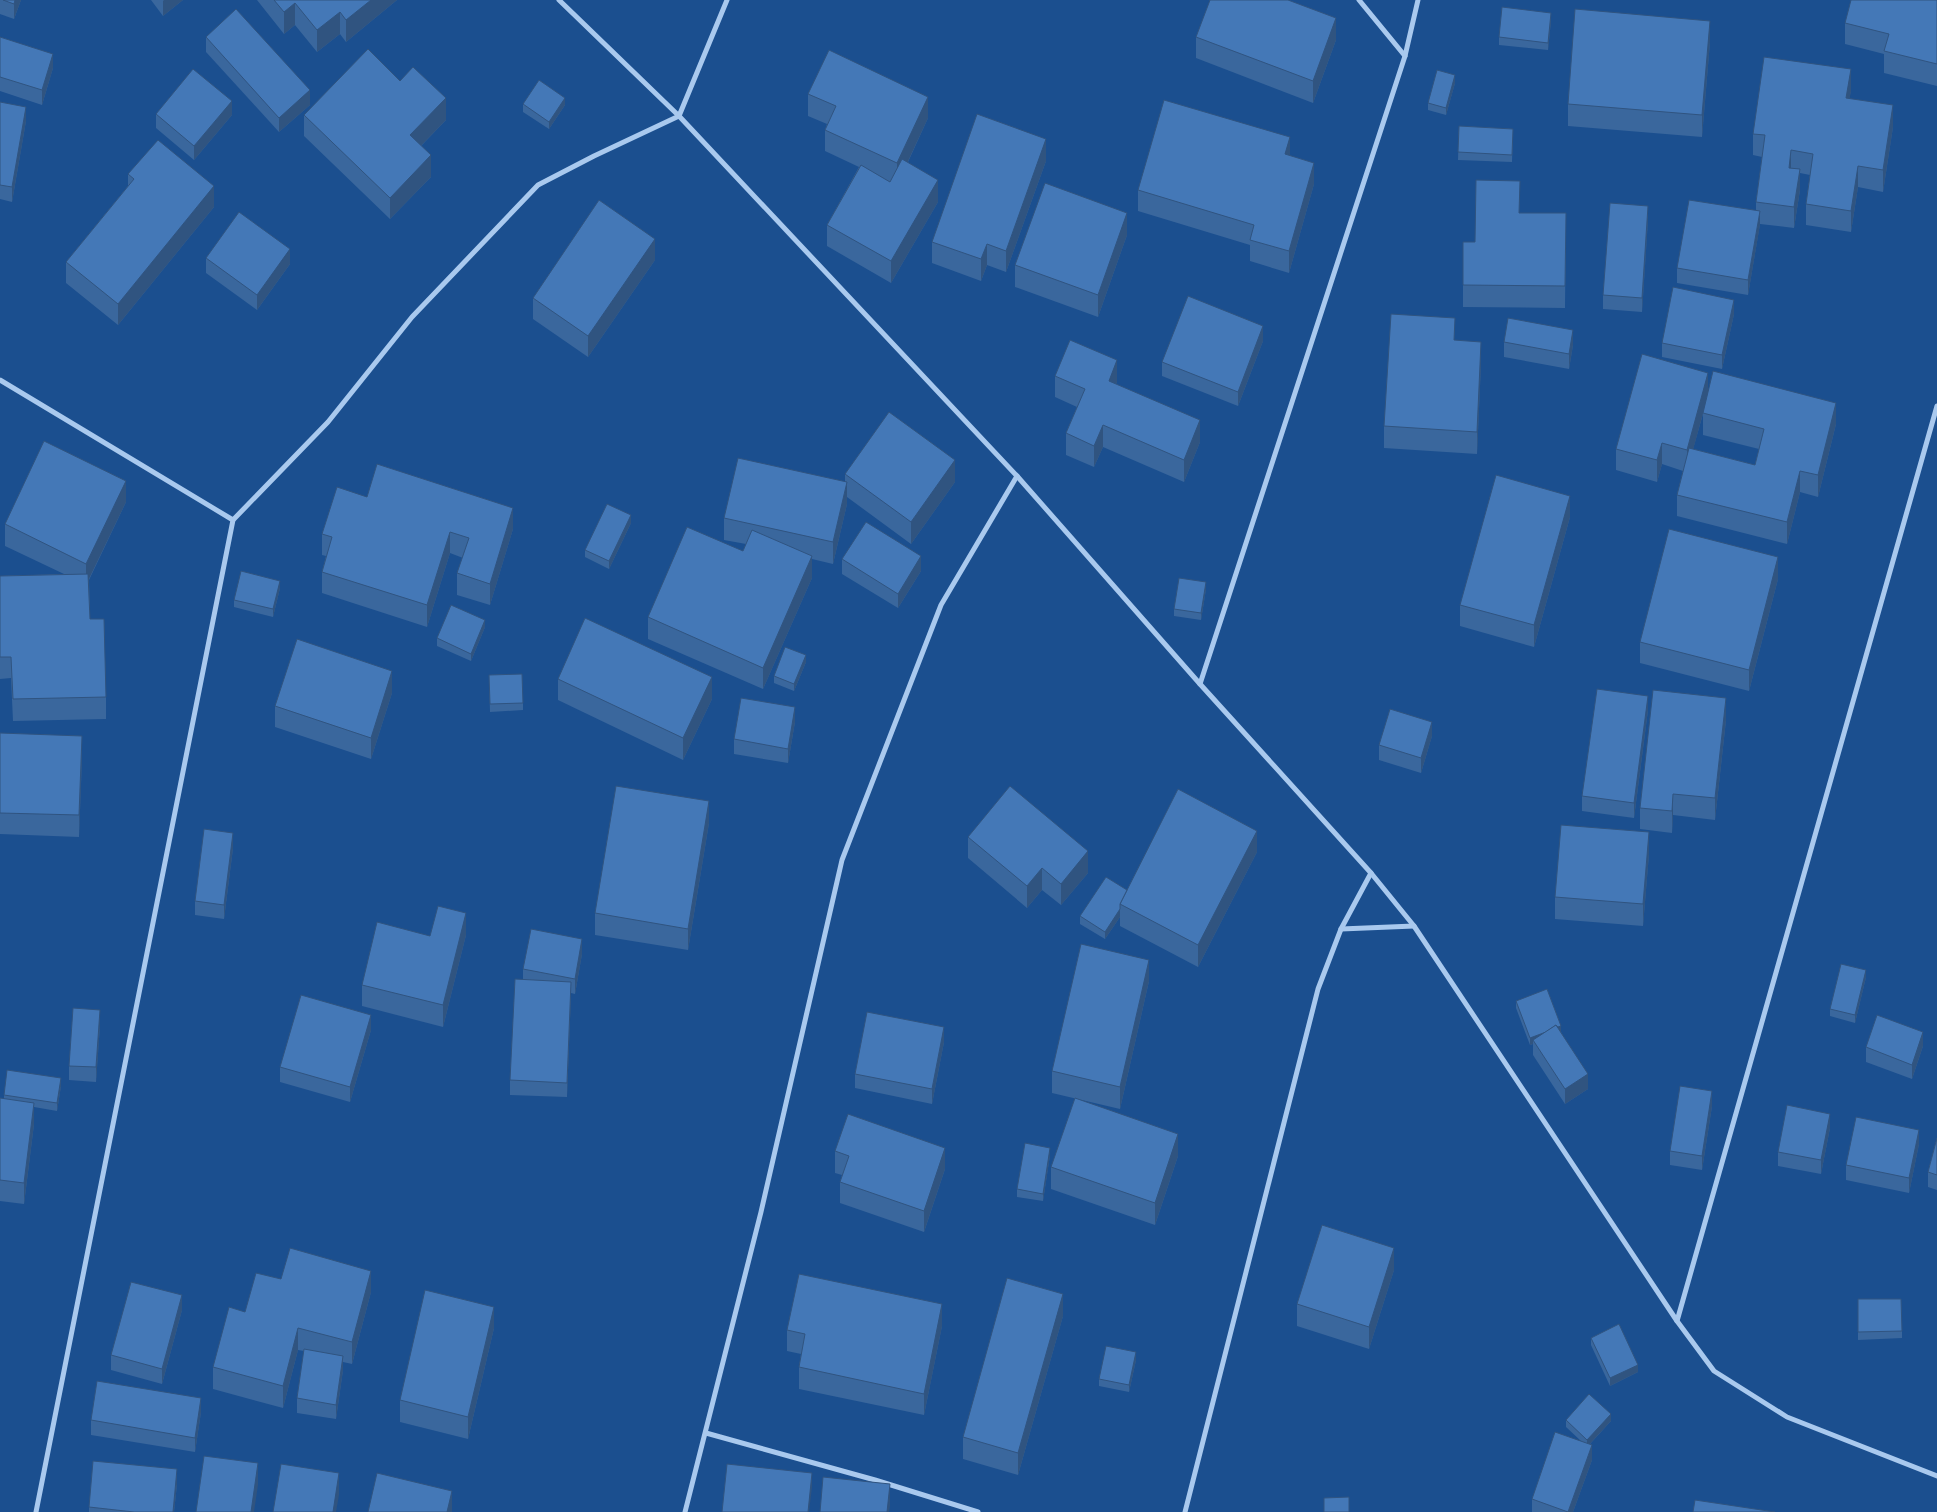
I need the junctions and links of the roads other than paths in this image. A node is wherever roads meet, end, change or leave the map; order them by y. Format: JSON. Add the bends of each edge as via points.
{"nodes":[{"id":1,"x":559,"y":0,"type":"edge"},
{"id":2,"x":726,"y":0,"type":"edge"},
{"id":3,"x":1359,"y":0,"type":"edge"},
{"id":4,"x":1418,"y":0,"type":"edge"},
{"id":5,"x":1405,"y":56,"type":"junction"},
{"id":6,"x":679,"y":116,"type":"junction"},
{"id":7,"x":0,"y":380,"type":"edge"},
{"id":8,"x":1937,"y":406,"type":"edge"},
{"id":9,"x":1935,"y":423,"type":"edge"},
{"id":10,"x":1017,"y":476,"type":"junction"},
{"id":11,"x":233,"y":520,"type":"junction"},
{"id":12,"x":1200,"y":684,"type":"junction"},
{"id":13,"x":1371,"y":872,"type":"junction"},
{"id":14,"x":1414,"y":926,"type":"junction"},
{"id":15,"x":1341,"y":929,"type":"junction"},
{"id":16,"x":1677,"y":1321,"type":"junction"},
{"id":17,"x":706,"y":1433,"type":"junction"},
{"id":18,"x":1937,"y":1476,"type":"edge"},
{"id":19,"x":36,"y":1512,"type":"edge"},
{"id":20,"x":685,"y":1512,"type":"edge"},
{"id":21,"x":978,"y":1512,"type":"edge"},
{"id":22,"x":1185,"y":1512,"type":"edge"}],
"edges":[{"from":1,"to":6,"type":"street"},
{"from":2,"to":6,"type":"street"},
{"from":3,"to":5,"type":"street"},
{"from":4,"to":5,"type":"street"},
{"from":5,"to":12,"type":"street"},
{"from":6,"to":10,"type":"street"},
{"from":6,"to":11,"type":"street","via":[[538,185],[412,317],[328,422]]},
{"from":7,"to":11,"type":"street"},
{"from":8,"to":9,"type":"street"},
{"from":9,"to":16,"type":"street"},
{"from":10,"to":12,"type":"street"},
{"from":10,"to":17,"type":"street","via":[[940,605],[842,860]]},
{"from":11,"to":19,"type":"street"},
{"from":12,"to":13,"type":"street"},
{"from":13,"to":14,"type":"street"},
{"from":13,"to":15,"type":"street"},
{"from":14,"to":15,"type":"street"},
{"from":14,"to":16,"type":"street"},
{"from":15,"to":22,"type":"street","via":[[1318,990]]},
{"from":16,"to":18,"type":"street","via":[[1714,1371],[1786,1417]]},
{"from":17,"to":20,"type":"street"},
{"from":17,"to":21,"type":"street"}]}
